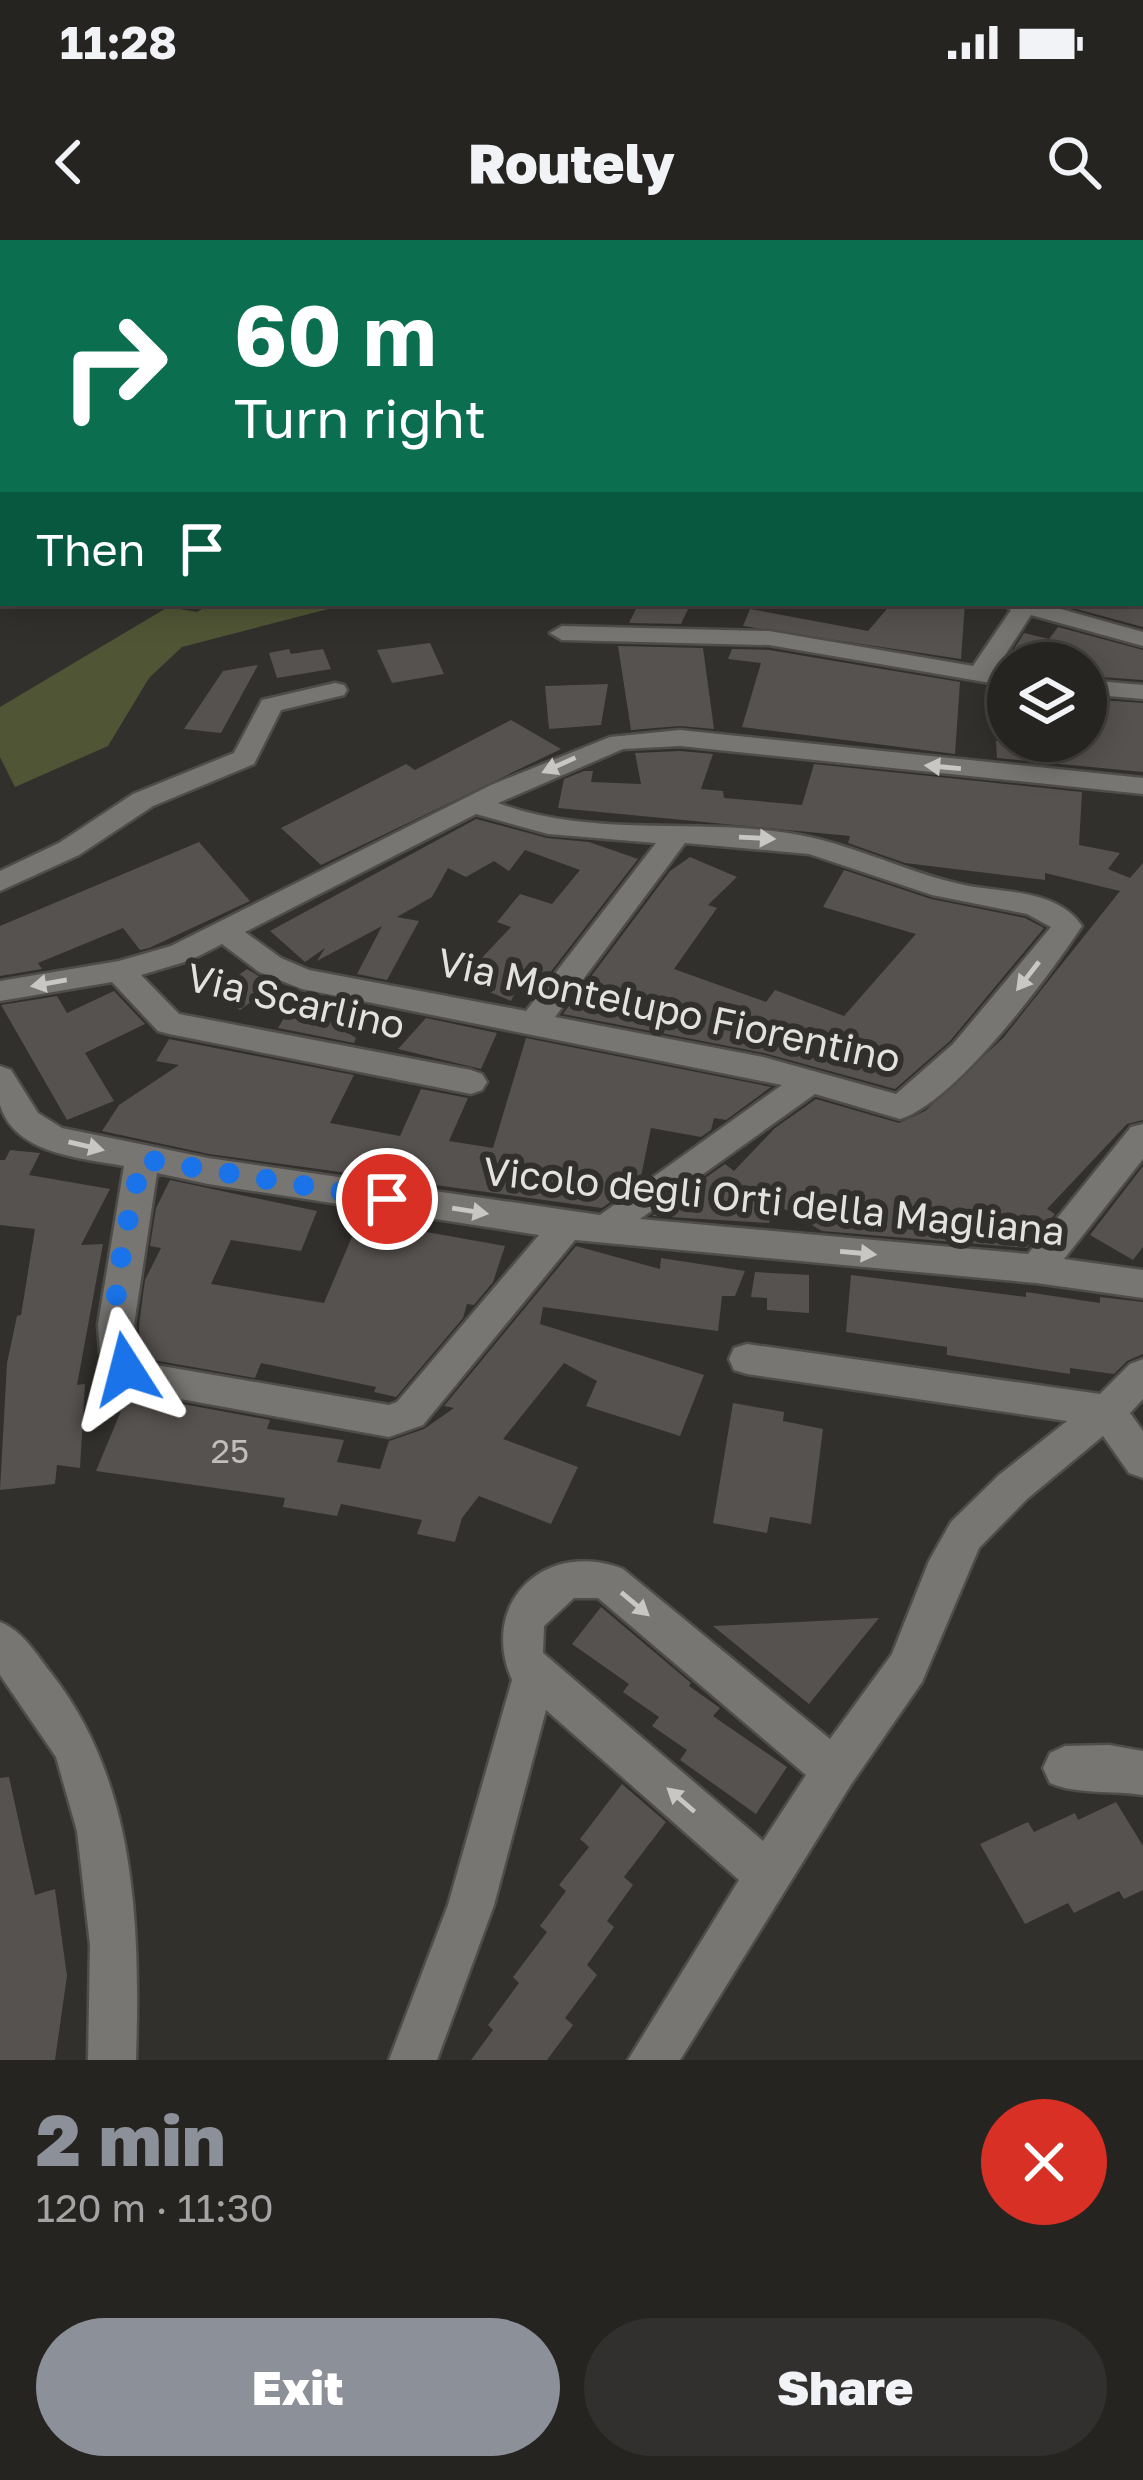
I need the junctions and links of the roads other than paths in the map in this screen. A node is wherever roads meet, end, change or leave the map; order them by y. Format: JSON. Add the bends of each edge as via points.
{"nodes":[{"id":1,"x":1018,"y":606,"type":"edge"},
{"id":2,"x":1023,"y":606,"type":"edge"},
{"id":3,"x":562,"y":633,"type":"dead end"},
{"id":4,"x":1143,"y":639,"type":"edge"},
{"id":5,"x":980,"y":676,"type":"junction"},
{"id":6,"x":987,"y":677,"type":"edge"},
{"id":7,"x":1107,"y":689,"type":"edge"},
{"id":8,"x":335,"y":690,"type":"dead end"},
{"id":9,"x":1143,"y":692,"type":"edge"},
{"id":10,"x":1143,"y":786,"type":"edge"},
{"id":11,"x":476,"y":804,"type":"junction"},
{"id":12,"x":679,"y":832,"type":"junction"},
{"id":13,"x":0,"y":882,"type":"edge"},
{"id":14,"x":226,"y":933,"type":"junction"},
{"id":15,"x":119,"y":970,"type":"junction"},
{"id":16,"x":0,"y":991,"type":"edge"},
{"id":17,"x":533,"y":1024,"type":"junction"},
{"id":18,"x":0,"y":1078,"type":"edge"},
{"id":19,"x":812,"y":1080,"type":"junction"},
{"id":20,"x":471,"y":1082,"type":"dead end"},
{"id":21,"x":1143,"y":1136,"type":"edge"},
{"id":22,"x":142,"y":1159,"type":"junction"},
{"id":23,"x":567,"y":1226,"type":"junction"},
{"id":24,"x":606,"y":1231,"type":"junction"},
{"id":25,"x":1036,"y":1270,"type":"junction"},
{"id":26,"x":1143,"y":1284,"type":"edge"},
{"id":27,"x":747,"y":1359,"type":"dead end"},
{"id":28,"x":1143,"y":1375,"type":"edge"},
{"id":29,"x":1107,"y":1411,"type":"junction"},
{"id":30,"x":1143,"y":1461,"type":"edge"},
{"id":31,"x":0,"y":1642,"type":"edge"},
{"id":32,"x":535,"y":1673,"type":"junction"},
{"id":33,"x":1065,"y":1768,"type":"dead end"},
{"id":34,"x":834,"y":1770,"type":"junction"},
{"id":35,"x":1143,"y":1773,"type":"edge"},
{"id":36,"x":770,"y":1876,"type":"junction"},
{"id":37,"x":112,"y":2060,"type":"edge"},
{"id":38,"x":413,"y":2060,"type":"edge"},
{"id":39,"x":652,"y":2060,"type":"edge"}],
"edges":[{"from":1,"to":5,"type":"street"},
{"from":2,"to":4,"type":"street"},
{"from":3,"to":5,"type":"street","via":[[769,638]]},
{"from":5,"to":6,"type":"street"},
{"from":7,"to":9,"type":"street"},
{"from":8,"to":13,"type":"street","via":[[271,705],[245,758],[143,800],[70,849]]},
{"from":10,"to":11,"type":"street","one_way":true,"via":[[658,738],[602,747]]},
{"from":11,"to":12,"type":"street","name":"Via Montelupo Fiorentino","via":[[535,823]]},
{"from":11,"to":14,"type":"street"},
{"from":12,"to":17,"type":"street"},
{"from":12,"to":19,"type":"street","name":"Via Montelupo Fiorentino","one_way":true,"via":[[801,843],[1067,922],[1012,996],[906,1105],[886,1106]]},
{"from":14,"to":15,"type":"street"},
{"from":14,"to":17,"type":"street","name":"Via Montelupo Fiorentino","via":[[302,979]]},
{"from":15,"to":16,"type":"street","one_way":true},
{"from":15,"to":20,"type":"street","name":"Via Scarlino","via":[[169,1023]]},
{"from":17,"to":19,"type":"street","name":"Via Montelupo Fiorentino"},
{"from":18,"to":22,"type":"street","name":"Vicolo degli Orti della Magliana","one_way":true,"via":[[43,1134]]},
{"from":19,"to":24,"type":"street"},
{"from":21,"to":25,"type":"street"},
{"from":22,"to":23,"type":"street","name":"Vicolo degli Orti della Magliana","one_way":true},
{"from":22,"to":23,"type":"street","via":[[116,1325],[118,1352],[133,1377],[389,1421],[410,1414]]},
{"from":23,"to":24,"type":"street","name":"Vicolo degli Orti della Magliana"},
{"from":24,"to":25,"type":"street","name":"Vicolo degli Orti della Magliana","one_way":true},
{"from":25,"to":26,"type":"street","name":"Vicolo degli Orti della Magliana"},
{"from":27,"to":29,"type":"street"},
{"from":28,"to":29,"type":"street"},
{"from":29,"to":30,"type":"street"},
{"from":29,"to":34,"type":"street","via":[[965,1535],[914,1655]]},
{"from":31,"to":37,"type":"street","via":[[77,1754],[106,1855]]},
{"from":32,"to":34,"type":"street","one_way":true,"via":[[519,1651],[528,1615],[562,1582],[593,1575]]},
{"from":36,"to":32,"type":"street","one_way":true},
{"from":32,"to":38,"type":"street","via":[[471,1905]]},
{"from":33,"to":35,"type":"street"},
{"from":34,"to":36,"type":"street"},
{"from":36,"to":39,"type":"street"}]}
